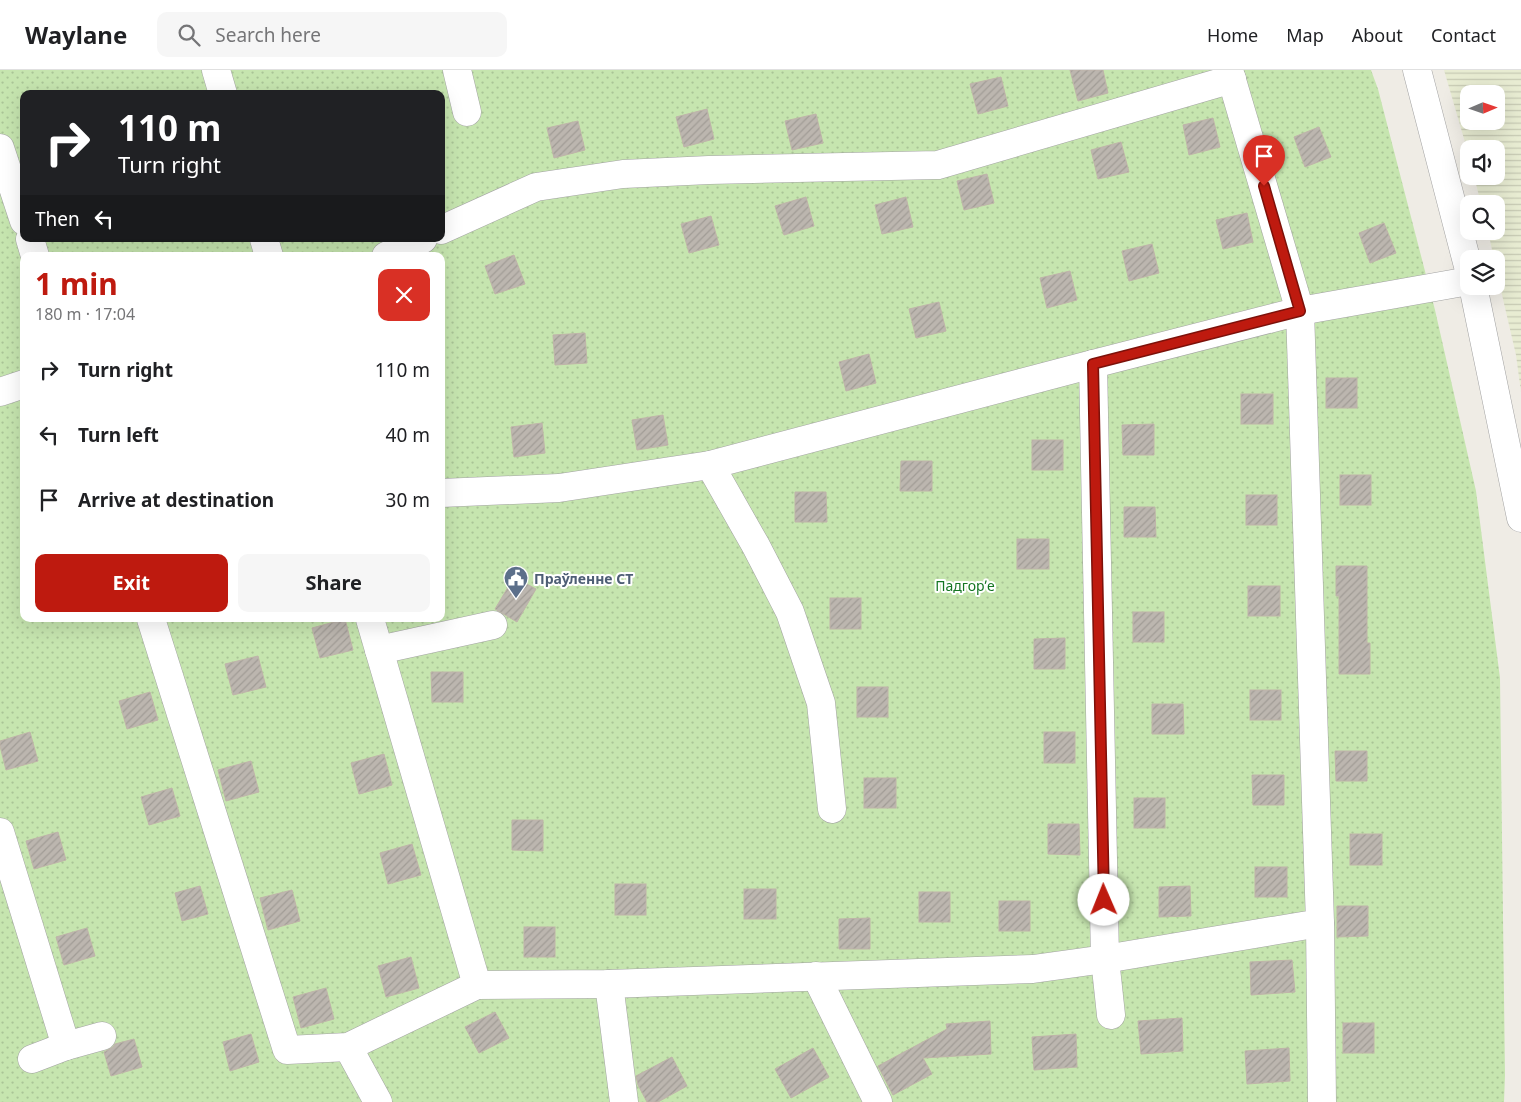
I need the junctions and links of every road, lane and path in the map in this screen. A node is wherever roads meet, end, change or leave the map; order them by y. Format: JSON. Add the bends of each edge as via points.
{"nodes":[{"id":1,"x":216,"y":70,"type":"edge"},
{"id":2,"x":457,"y":70,"type":"edge"},
{"id":3,"x":1417,"y":70,"type":"edge"},
{"id":4,"x":1230,"y":75,"type":"edge"},
{"id":5,"x":222,"y":90,"type":"edge"},
{"id":6,"x":467,"y":112,"type":"dead end"},
{"id":7,"x":0,"y":148,"type":"edge"},
{"id":8,"x":20,"y":209,"type":"edge"},
{"id":9,"x":445,"y":228,"type":"edge"},
{"id":10,"x":416,"y":242,"type":"edge"},
{"id":11,"x":1464,"y":250,"type":"edge"},
{"id":12,"x":394,"y":252,"type":"edge"},
{"id":13,"x":1460,"y":283,"type":"edge"},
{"id":14,"x":1475,"y":295,"type":"edge"},
{"id":15,"x":1300,"y":311,"type":"junction"},
{"id":16,"x":1093,"y":364,"type":"junction"},
{"id":17,"x":20,"y":385,"type":"edge"},
{"id":18,"x":0,"y":392,"type":"edge"},
{"id":19,"x":710,"y":465,"type":"junction"},
{"id":20,"x":445,"y":494,"type":"edge"},
{"id":21,"x":1521,"y":518,"type":"edge"},
{"id":22,"x":152,"y":622,"type":"edge"},
{"id":23,"x":371,"y":622,"type":"edge"},
{"id":24,"x":493,"y":625,"type":"dead end"},
{"id":25,"x":379,"y":650,"type":"junction"},
{"id":26,"x":832,"y":809,"type":"dead end"},
{"id":27,"x":0,"y":832,"type":"edge"},
{"id":28,"x":1320,"y":923,"type":"junction"},
{"id":29,"x":1105,"y":960,"type":"junction"},
{"id":30,"x":816,"y":976,"type":"junction"},
{"id":31,"x":609,"y":984,"type":"junction"},
{"id":32,"x":477,"y":985,"type":"junction"},
{"id":33,"x":1111,"y":1015,"type":"dead end"},
{"id":34,"x":102,"y":1036,"type":"dead end"},
{"id":35,"x":66,"y":1046,"type":"junction"},
{"id":36,"x":348,"y":1048,"type":"junction"},
{"id":37,"x":32,"y":1058,"type":"dead end"},
{"id":38,"x":378,"y":1102,"type":"edge"},
{"id":39,"x":624,"y":1102,"type":"edge"},
{"id":40,"x":878,"y":1102,"type":"edge"},
{"id":41,"x":1322,"y":1102,"type":"edge"}],
"edges":[{"from":1,"to":5,"type":"street"},
{"from":2,"to":6,"type":"street"},
{"from":3,"to":11,"type":"street"},
{"from":4,"to":9,"type":"street","via":[[938,165],[623,174],[536,187]]},
{"from":4,"to":15,"type":"street"},
{"from":7,"to":8,"type":"street"},
{"from":10,"to":12,"type":"street"},
{"from":13,"to":15,"type":"street"},
{"from":14,"to":21,"type":"street"},
{"from":15,"to":16,"type":"street"},
{"from":15,"to":28,"type":"street"},
{"from":16,"to":19,"type":"street"},
{"from":16,"to":29,"type":"street"},
{"from":17,"to":18,"type":"street"},
{"from":19,"to":20,"type":"street","via":[[559,488]]},
{"from":19,"to":26,"type":"street","via":[[790,612],[821,703]]},
{"from":22,"to":36,"type":"street","via":[[287,1050]]},
{"from":23,"to":25,"type":"street"},
{"from":24,"to":25,"type":"street"},
{"from":25,"to":32,"type":"street"},
{"from":27,"to":35,"type":"street"},
{"from":28,"to":29,"type":"street"},
{"from":28,"to":41,"type":"street"},
{"from":29,"to":30,"type":"street","via":[[1033,969]]},
{"from":29,"to":33,"type":"street"},
{"from":30,"to":31,"type":"street"},
{"from":30,"to":40,"type":"street"},
{"from":31,"to":32,"type":"street"},
{"from":31,"to":39,"type":"street"},
{"from":32,"to":36,"type":"street"},
{"from":34,"to":35,"type":"street"},
{"from":35,"to":37,"type":"street"},
{"from":36,"to":38,"type":"street"}]}
